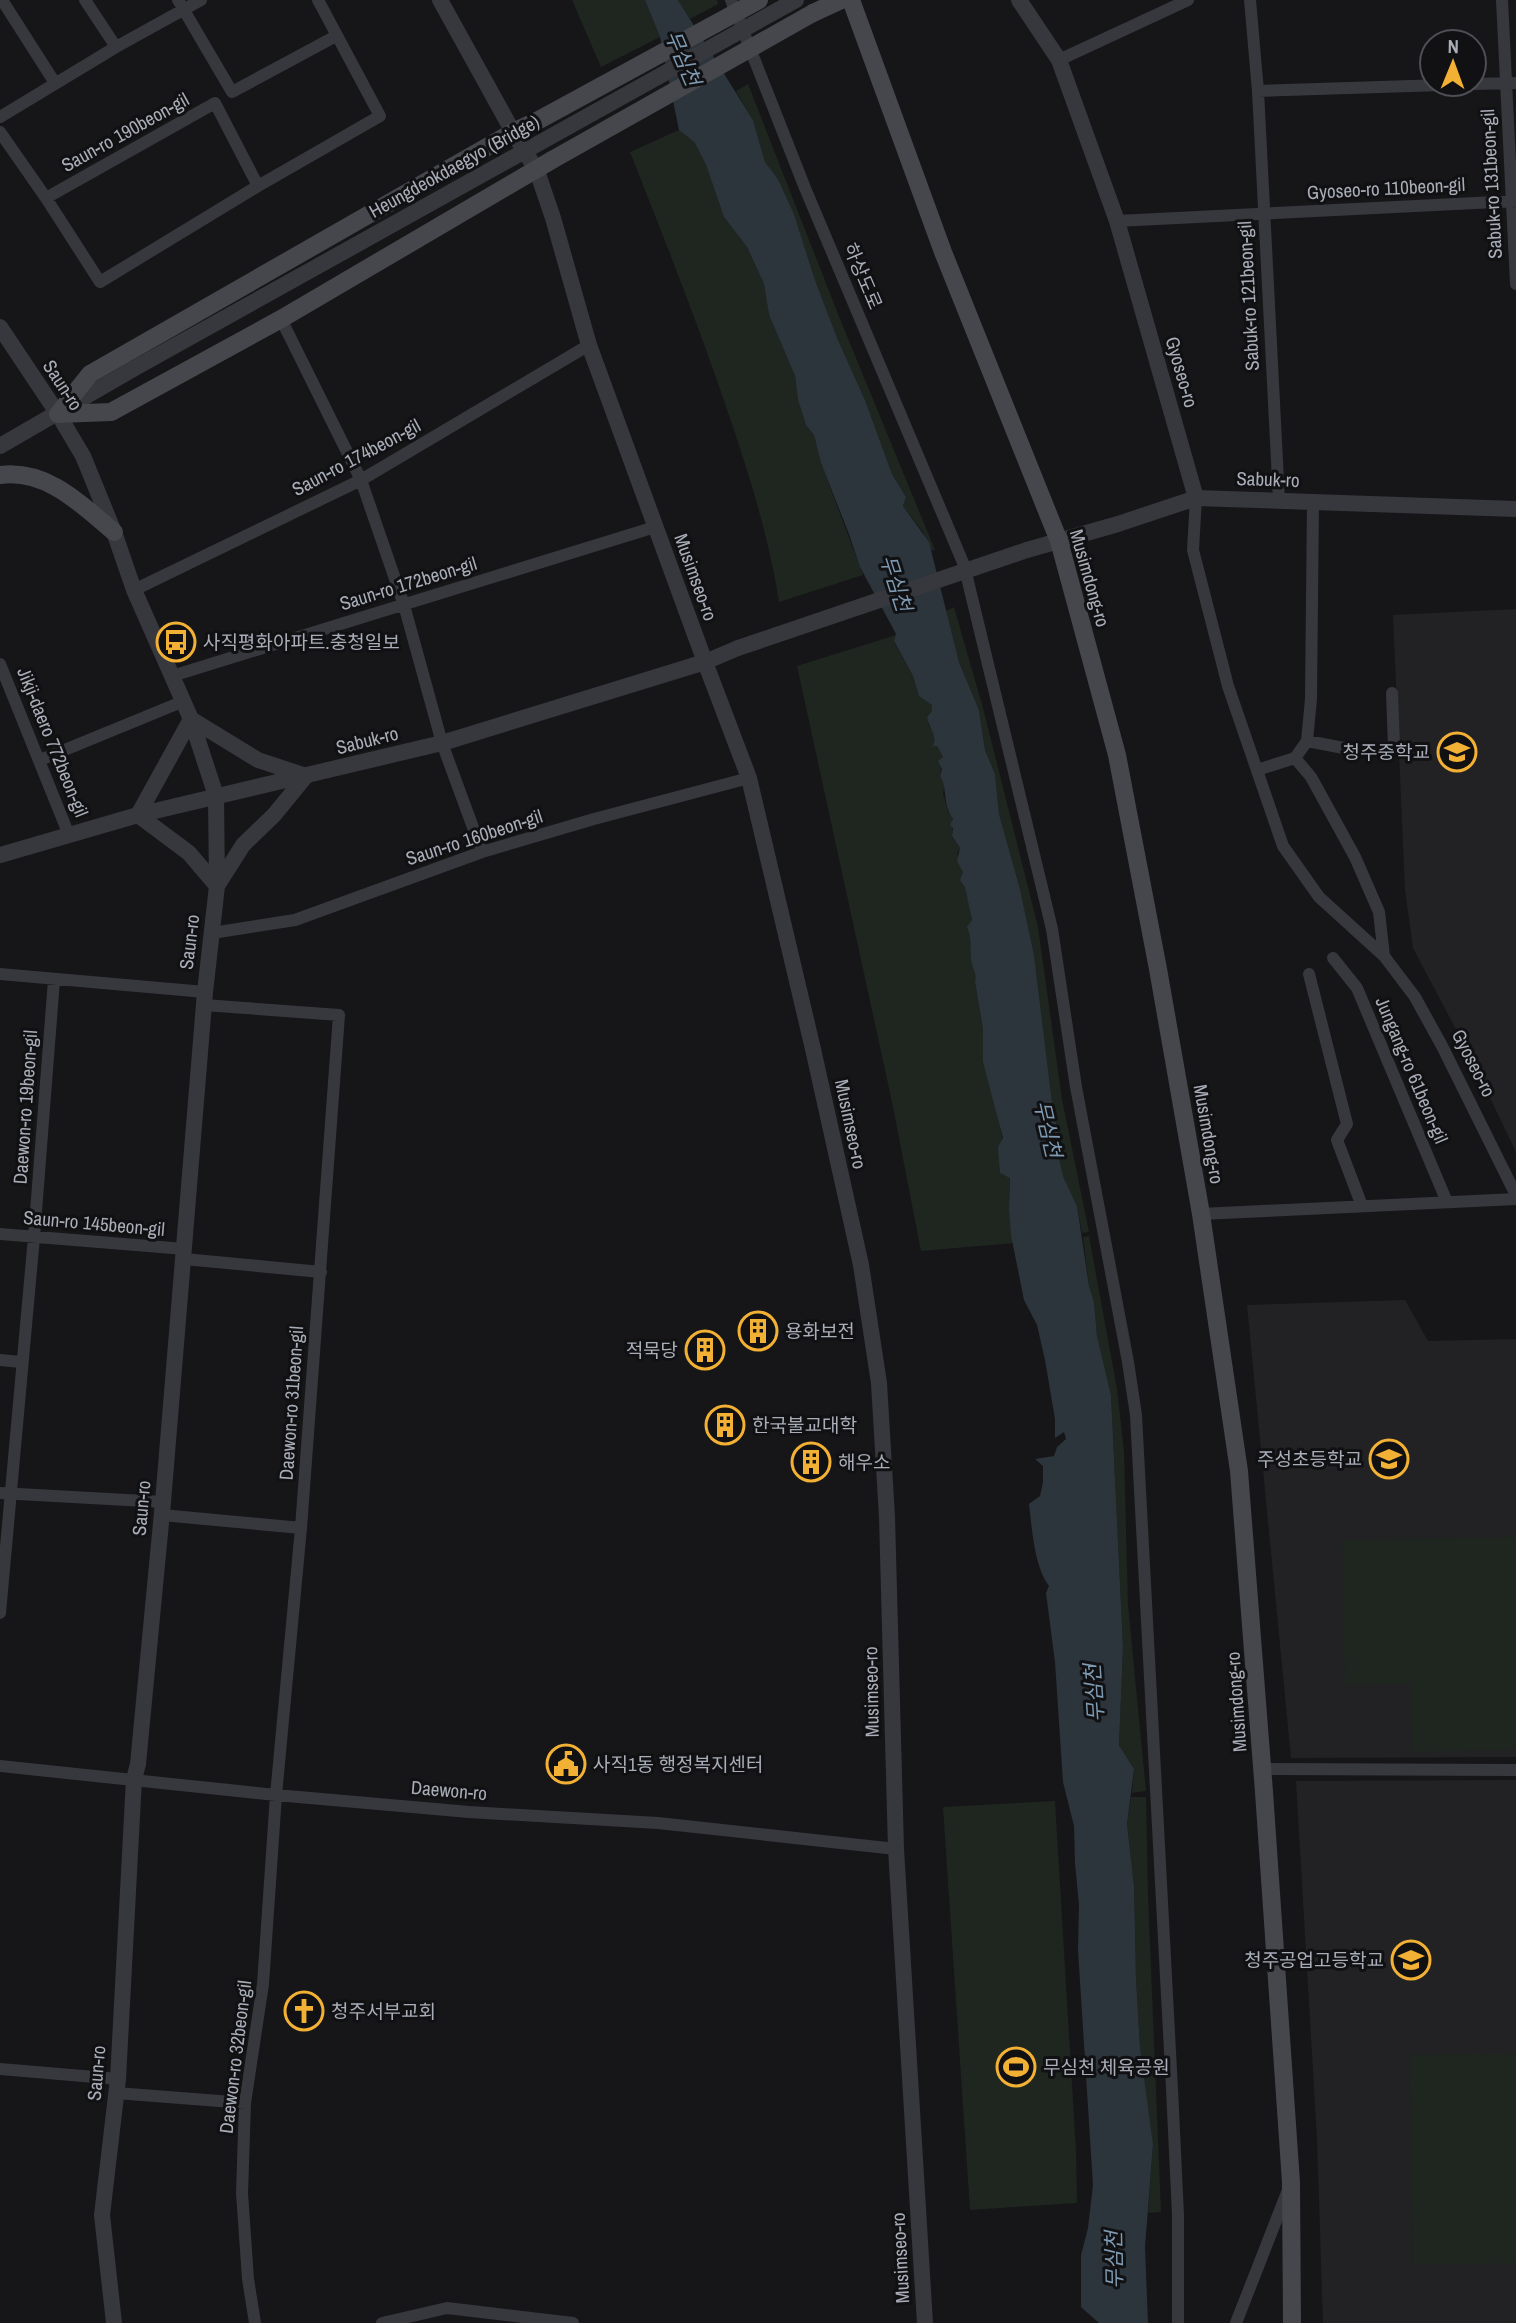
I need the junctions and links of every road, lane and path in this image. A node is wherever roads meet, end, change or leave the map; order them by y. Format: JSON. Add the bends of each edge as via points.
{"nodes":[{"id":1,"x":2,"y":0,"type":"edge"},
{"id":2,"x":85,"y":0,"type":"edge"},
{"id":3,"x":201,"y":0,"type":"edge"},
{"id":4,"x":318,"y":0,"type":"edge"},
{"id":5,"x":440,"y":0,"type":"edge"},
{"id":6,"x":731,"y":0,"type":"edge"},
{"id":7,"x":759,"y":0,"type":"edge"},
{"id":8,"x":796,"y":0,"type":"edge"},
{"id":9,"x":841,"y":0,"type":"edge"},
{"id":10,"x":851,"y":0,"type":"edge"},
{"id":11,"x":1019,"y":0,"type":"edge"},
{"id":12,"x":1188,"y":0,"type":"edge"},
{"id":13,"x":1250,"y":0,"type":"edge"},
{"id":14,"x":1502,"y":0,"type":"edge"},
{"id":15,"x":180,"y":4,"type":"edge"},
{"id":16,"x":336,"y":36,"type":"junction"},
{"id":17,"x":116,"y":47,"type":"junction"},
{"id":18,"x":1059,"y":60,"type":"junction"},
{"id":19,"x":55,"y":83,"type":"junction"},
{"id":20,"x":1511,"y":83,"type":"edge"},
{"id":21,"x":1488,"y":84,"type":"edge"},
{"id":22,"x":1418,"y":86,"type":"edge"},
{"id":23,"x":1258,"y":91,"type":"junction"},
{"id":24,"x":0,"y":117,"type":"edge"},
{"id":25,"x":0,"y":132,"type":"edge"},
{"id":26,"x":513,"y":132,"type":"junction"},
{"id":27,"x":537,"y":171,"type":"junction"},
{"id":28,"x":258,"y":186,"type":"junction"},
{"id":29,"x":46,"y":198,"type":"junction"},
{"id":30,"x":1514,"y":201,"type":"edge"},
{"id":31,"x":1263,"y":213,"type":"junction"},
{"id":32,"x":1117,"y":221,"type":"junction"},
{"id":33,"x":1516,"y":284,"type":"edge"},
{"id":34,"x":281,"y":319,"type":"junction"},
{"id":35,"x":0,"y":327,"type":"edge"},
{"id":36,"x":589,"y":345,"type":"junction"},
{"id":37,"x":58,"y":414,"type":"junction"},
{"id":38,"x":0,"y":446,"type":"edge"},
{"id":39,"x":0,"y":475,"type":"edge"},
{"id":40,"x":361,"y":480,"type":"junction"},
{"id":41,"x":1196,"y":498,"type":"junction"},
{"id":42,"x":1279,"y":500,"type":"junction"},
{"id":43,"x":1313,"y":501,"type":"junction"},
{"id":44,"x":1516,"y":509,"type":"edge"},
{"id":45,"x":655,"y":527,"type":"junction"},
{"id":46,"x":114,"y":532,"type":"junction"},
{"id":47,"x":1059,"y":541,"type":"junction"},
{"id":48,"x":134,"y":590,"type":"junction"},
{"id":49,"x":404,"y":605,"type":"junction"},
{"id":50,"x":705,"y":662,"type":"junction"},
{"id":51,"x":0,"y":664,"type":"edge"},
{"id":52,"x":172,"y":676,"type":"junction"},
{"id":53,"x":1392,"y":693,"type":"dead end"},
{"id":54,"x":184,"y":701,"type":"junction"},
{"id":55,"x":191,"y":719,"type":"junction"},
{"id":56,"x":1307,"y":741,"type":"junction"},
{"id":57,"x":442,"y":743,"type":"junction"},
{"id":58,"x":1295,"y":758,"type":"junction"},
{"id":59,"x":40,"y":760,"type":"junction"},
{"id":60,"x":1257,"y":770,"type":"junction"},
{"id":61,"x":306,"y":776,"type":"junction"},
{"id":62,"x":749,"y":778,"type":"junction"},
{"id":63,"x":216,"y":796,"type":"junction"},
{"id":64,"x":138,"y":815,"type":"junction"},
{"id":65,"x":69,"y":835,"type":"junction"},
{"id":66,"x":482,"y":852,"type":"junction"},
{"id":67,"x":0,"y":855,"type":"edge"},
{"id":68,"x":217,"y":886,"type":"junction"},
{"id":69,"x":212,"y":933,"type":"junction"},
{"id":70,"x":1384,"y":957,"type":"junction"},
{"id":71,"x":1333,"y":958,"type":"dead end"},
{"id":72,"x":0,"y":974,"type":"edge"},
{"id":73,"x":1308,"y":974,"type":"dead end"},
{"id":74,"x":54,"y":980,"type":"junction"},
{"id":75,"x":204,"y":999,"type":"junction"},
{"id":76,"x":1516,"y":1197,"type":"edge"},
{"id":77,"x":1447,"y":1202,"type":"junction"},
{"id":78,"x":1362,"y":1206,"type":"junction"},
{"id":79,"x":1201,"y":1214,"type":"junction"},
{"id":80,"x":0,"y":1234,"type":"edge"},
{"id":81,"x":34,"y":1237,"type":"junction"},
{"id":82,"x":184,"y":1254,"type":"junction"},
{"id":83,"x":321,"y":1272,"type":"junction"},
{"id":84,"x":0,"y":1360,"type":"edge"},
{"id":85,"x":21,"y":1362,"type":"junction"},
{"id":86,"x":6,"y":1493,"type":"edge"},
{"id":87,"x":163,"y":1509,"type":"junction"},
{"id":88,"x":301,"y":1528,"type":"junction"},
{"id":89,"x":0,"y":1613,"type":"edge"},
{"id":90,"x":0,"y":1766,"type":"edge"},
{"id":91,"x":1262,"y":1769,"type":"junction"},
{"id":92,"x":1516,"y":1770,"type":"edge"},
{"id":93,"x":134,"y":1779,"type":"junction"},
{"id":94,"x":276,"y":1794,"type":"junction"},
{"id":95,"x":896,"y":1849,"type":"junction"},
{"id":96,"x":0,"y":2069,"type":"edge"},
{"id":97,"x":117,"y":2086,"type":"junction"},
{"id":98,"x":245,"y":2103,"type":"junction"},
{"id":99,"x":1291,"y":2182,"type":"junction"},
{"id":100,"x":447,"y":2308,"type":"junction"},
{"id":101,"x":114,"y":2323,"type":"edge"},
{"id":102,"x":255,"y":2323,"type":"edge"},
{"id":103,"x":382,"y":2323,"type":"edge"},
{"id":104,"x":448,"y":2323,"type":"edge"},
{"id":105,"x":573,"y":2323,"type":"edge"},
{"id":106,"x":925,"y":2323,"type":"edge"},
{"id":107,"x":1178,"y":2323,"type":"edge"},
{"id":108,"x":1236,"y":2323,"type":"edge"},
{"id":109,"x":1292,"y":2323,"type":"edge"}],
"edges":[{"from":1,"to":19,"type":"street"},
{"from":2,"to":17,"type":"street"},
{"from":3,"to":15,"type":"street"},
{"from":4,"to":16,"type":"street"},
{"from":5,"to":26,"type":"street","name":"Musimseo-ro"},
{"from":6,"to":107,"type":"street","name":"하상도로","via":[[964,565],[1052,929],[1136,1415],[1178,2216]]},
{"from":7,"to":26,"type":"main road","bridge":true},
{"from":8,"to":37,"type":"street","name":"Heungdeokdaegyo (Bridge)","bridge":true},
{"from":9,"to":27,"type":"main road","bridge":true},
{"from":10,"to":47,"type":"main road","name":"Musimdong-ro","via":[[943,252]]},
{"from":11,"to":18,"type":"street","name":"Gyoseo-ro"},
{"from":12,"to":18,"type":"street"},
{"from":13,"to":23,"type":"street","name":"Sabuk-ro 121beon-gil"},
{"from":14,"to":20,"type":"street","name":"Sabuk-ro 131beon-gil"},
{"from":15,"to":16,"type":"street","via":[[232,92]]},
{"from":15,"to":17,"type":"street"},
{"from":16,"to":28,"type":"street","via":[[380,116]]},
{"from":17,"to":19,"type":"street"},
{"from":18,"to":32,"type":"street","name":"Gyoseo-ro"},
{"from":19,"to":24,"type":"street"},
{"from":20,"to":21,"type":"street","name":"Sabuk-ro 131beon-gil"},
{"from":20,"to":30,"type":"street","name":"Sabuk-ro 131beon-gil"},
{"from":22,"to":23,"type":"street","name":"Sabuk-ro 131beon-gil"},
{"from":23,"to":31,"type":"street","name":"Sabuk-ro 121beon-gil"},
{"from":25,"to":29,"type":"street"},
{"from":26,"to":27,"type":"street","name":"Musimseo-ro"},
{"from":26,"to":37,"type":"main road","via":[[90,374]]},
{"from":27,"to":34,"type":"main road"},
{"from":27,"to":36,"type":"street","name":"Musimseo-ro"},
{"from":28,"to":29,"type":"street","via":[[100,282]]},
{"from":28,"to":29,"type":"street","name":"Saun-ro 190beon-gil","via":[[215,103]]},
{"from":30,"to":31,"type":"street","name":"Gyoseo-ro 110beon-gil"},
{"from":30,"to":33,"type":"street","name":"Sabuk-ro 131beon-gil"},
{"from":31,"to":32,"type":"street","name":"Gyoseo-ro 110beon-gil"},
{"from":31,"to":42,"type":"street","name":"Sabuk-ro 121beon-gil"},
{"from":32,"to":41,"type":"street","name":"Gyoseo-ro"},
{"from":34,"to":37,"type":"main road","via":[[111,412]]},
{"from":34,"to":40,"type":"street"},
{"from":35,"to":37,"type":"street","name":"Saun-ro"},
{"from":36,"to":40,"type":"street","name":"Saun-ro 174beon-gil"},
{"from":36,"to":45,"type":"street","name":"Musimseo-ro"},
{"from":37,"to":38,"type":"street","name":"Heungdeokdaegyo (Bridge)"},
{"from":37,"to":46,"type":"street","name":"Saun-ro","via":[[83,456]]},
{"from":39,"to":46,"type":"main road","via":[[47,481]]},
{"from":40,"to":48,"type":"street","name":"Saun-ro 174beon-gil"},
{"from":40,"to":49,"type":"street"},
{"from":41,"to":42,"type":"street","name":"Sabuk-ro"},
{"from":41,"to":47,"type":"street","name":"Sabuk-ro"},
{"from":41,"to":60,"type":"street","name":"Gyoseo-ro","via":[[1193,550],[1228,685]]},
{"from":42,"to":43,"type":"street","name":"Sabuk-ro"},
{"from":43,"to":44,"type":"street","name":"Sabuk-ro"},
{"from":43,"to":56,"type":"street"},
{"from":45,"to":49,"type":"street","name":"Saun-ro 172beon-gil"},
{"from":45,"to":50,"type":"street","name":"Musimseo-ro"},
{"from":46,"to":48,"type":"street","name":"Saun-ro"},
{"from":47,"to":50,"type":"street","name":"Sabuk-ro","bridge":true},
{"from":47,"to":79,"type":"main road","name":"Musimdong-ro","via":[[1117,755]]},
{"from":48,"to":52,"type":"street","name":"Saun-ro"},
{"from":49,"to":52,"type":"street","name":"Saun-ro 172beon-gil"},
{"from":49,"to":57,"type":"street"},
{"from":50,"to":57,"type":"street","name":"Sabuk-ro"},
{"from":50,"to":62,"type":"street","name":"Musimseo-ro"},
{"from":51,"to":59,"type":"street","name":"Jikji-daero 772beon-gil"},
{"from":52,"to":54,"type":"street","name":"Saun-ro"},
{"from":53,"to":56,"type":"street","via":[[1394,747],[1349,749]]},
{"from":54,"to":55,"type":"street","name":"Saun-ro"},
{"from":54,"to":59,"type":"street"},
{"from":55,"to":61,"type":"street","via":[[258,761]]},
{"from":55,"to":63,"type":"street","name":"Saun-ro"},
{"from":55,"to":64,"type":"street"},
{"from":56,"to":58,"type":"street"},
{"from":57,"to":61,"type":"street","name":"Sabuk-ro"},
{"from":57,"to":66,"type":"street"},
{"from":58,"to":60,"type":"street"},
{"from":58,"to":70,"type":"street","via":[[1311,777],[1355,857],[1379,912]]},
{"from":59,"to":65,"type":"street","name":"Jikji-daero 772beon-gil"},
{"from":60,"to":70,"type":"street","name":"Gyoseo-ro","via":[[1283,846],[1320,897]]},
{"from":61,"to":63,"type":"street","name":"Sabuk-ro"},
{"from":61,"to":68,"type":"street","via":[[243,845]]},
{"from":62,"to":66,"type":"street","name":"Saun-ro 160beon-gil"},
{"from":62,"to":95,"type":"street","name":"Musimseo-ro","via":[[858,1252],[879,1383]]},
{"from":63,"to":64,"type":"street","name":"Sabuk-ro"},
{"from":63,"to":68,"type":"street","name":"Saun-ro"},
{"from":64,"to":65,"type":"street","name":"Sabuk-ro"},
{"from":64,"to":68,"type":"street","via":[[189,853]]},
{"from":65,"to":67,"type":"street","name":"Sabuk-ro"},
{"from":66,"to":69,"type":"street","name":"Saun-ro 160beon-gil","via":[[295,920]]},
{"from":68,"to":69,"type":"street","name":"Saun-ro"},
{"from":69,"to":75,"type":"street","name":"Saun-ro"},
{"from":70,"to":76,"type":"street","name":"Gyoseo-ro","via":[[1426,1016]]},
{"from":71,"to":77,"type":"street","name":"Jungang-ro 61beon-gil","via":[[1357,988]]},
{"from":72,"to":74,"type":"street"},
{"from":73,"to":78,"type":"street","via":[[1347,1124],[1337,1140]]},
{"from":74,"to":75,"type":"street"},
{"from":74,"to":81,"type":"street","name":"Daewon-ro 19beon-gil"},
{"from":75,"to":82,"type":"street","name":"Saun-ro"},
{"from":75,"to":83,"type":"street","name":"Daewon-ro 31beon-gil","via":[[339,1014]]},
{"from":76,"to":77,"type":"street"},
{"from":77,"to":78,"type":"street"},
{"from":78,"to":79,"type":"street"},
{"from":79,"to":91,"type":"main road","name":"Musimdong-ro","via":[[1240,1471]]},
{"from":80,"to":81,"type":"street","name":"Saun-ro 145beon-gil"},
{"from":81,"to":82,"type":"street","name":"Saun-ro 145beon-gil"},
{"from":81,"to":85,"type":"street","name":"Daewon-ro 19beon-gil"},
{"from":82,"to":83,"type":"street","name":"Saun-ro 145beon-gil"},
{"from":82,"to":87,"type":"street","name":"Saun-ro"},
{"from":83,"to":88,"type":"street","name":"Daewon-ro 31beon-gil"},
{"from":84,"to":85,"type":"street"},
{"from":85,"to":86,"type":"street","name":"Daewon-ro 19beon-gil"},
{"from":86,"to":87,"type":"street"},
{"from":86,"to":89,"type":"street","name":"Daewon-ro 19beon-gil"},
{"from":87,"to":88,"type":"street"},
{"from":87,"to":93,"type":"street","name":"Saun-ro"},
{"from":88,"to":94,"type":"street","name":"Daewon-ro 31beon-gil"},
{"from":90,"to":93,"type":"street","name":"Daewon-ro"},
{"from":91,"to":92,"type":"street"},
{"from":91,"to":99,"type":"main road","name":"Musimdong-ro"},
{"from":93,"to":94,"type":"street","name":"Daewon-ro"},
{"from":93,"to":97,"type":"street","name":"Saun-ro"},
{"from":94,"to":95,"type":"street","name":"Daewon-ro","via":[[658,1823]]},
{"from":94,"to":98,"type":"street","name":"Daewon-ro 32beon-gil","via":[[263,1984]]},
{"from":95,"to":106,"type":"street","name":"Musimseo-ro"},
{"from":96,"to":97,"type":"street"},
{"from":97,"to":98,"type":"street"},
{"from":97,"to":101,"type":"street","name":"Saun-ro","via":[[102,2216]]},
{"from":98,"to":102,"type":"street","name":"Daewon-ro 32beon-gil","via":[[242,2193]]},
{"from":99,"to":108,"type":"street"},
{"from":99,"to":109,"type":"main road","name":"Musimdong-ro"},
{"from":100,"to":103,"type":"street"},
{"from":100,"to":104,"type":"street"},
{"from":100,"to":105,"type":"street"}]}
